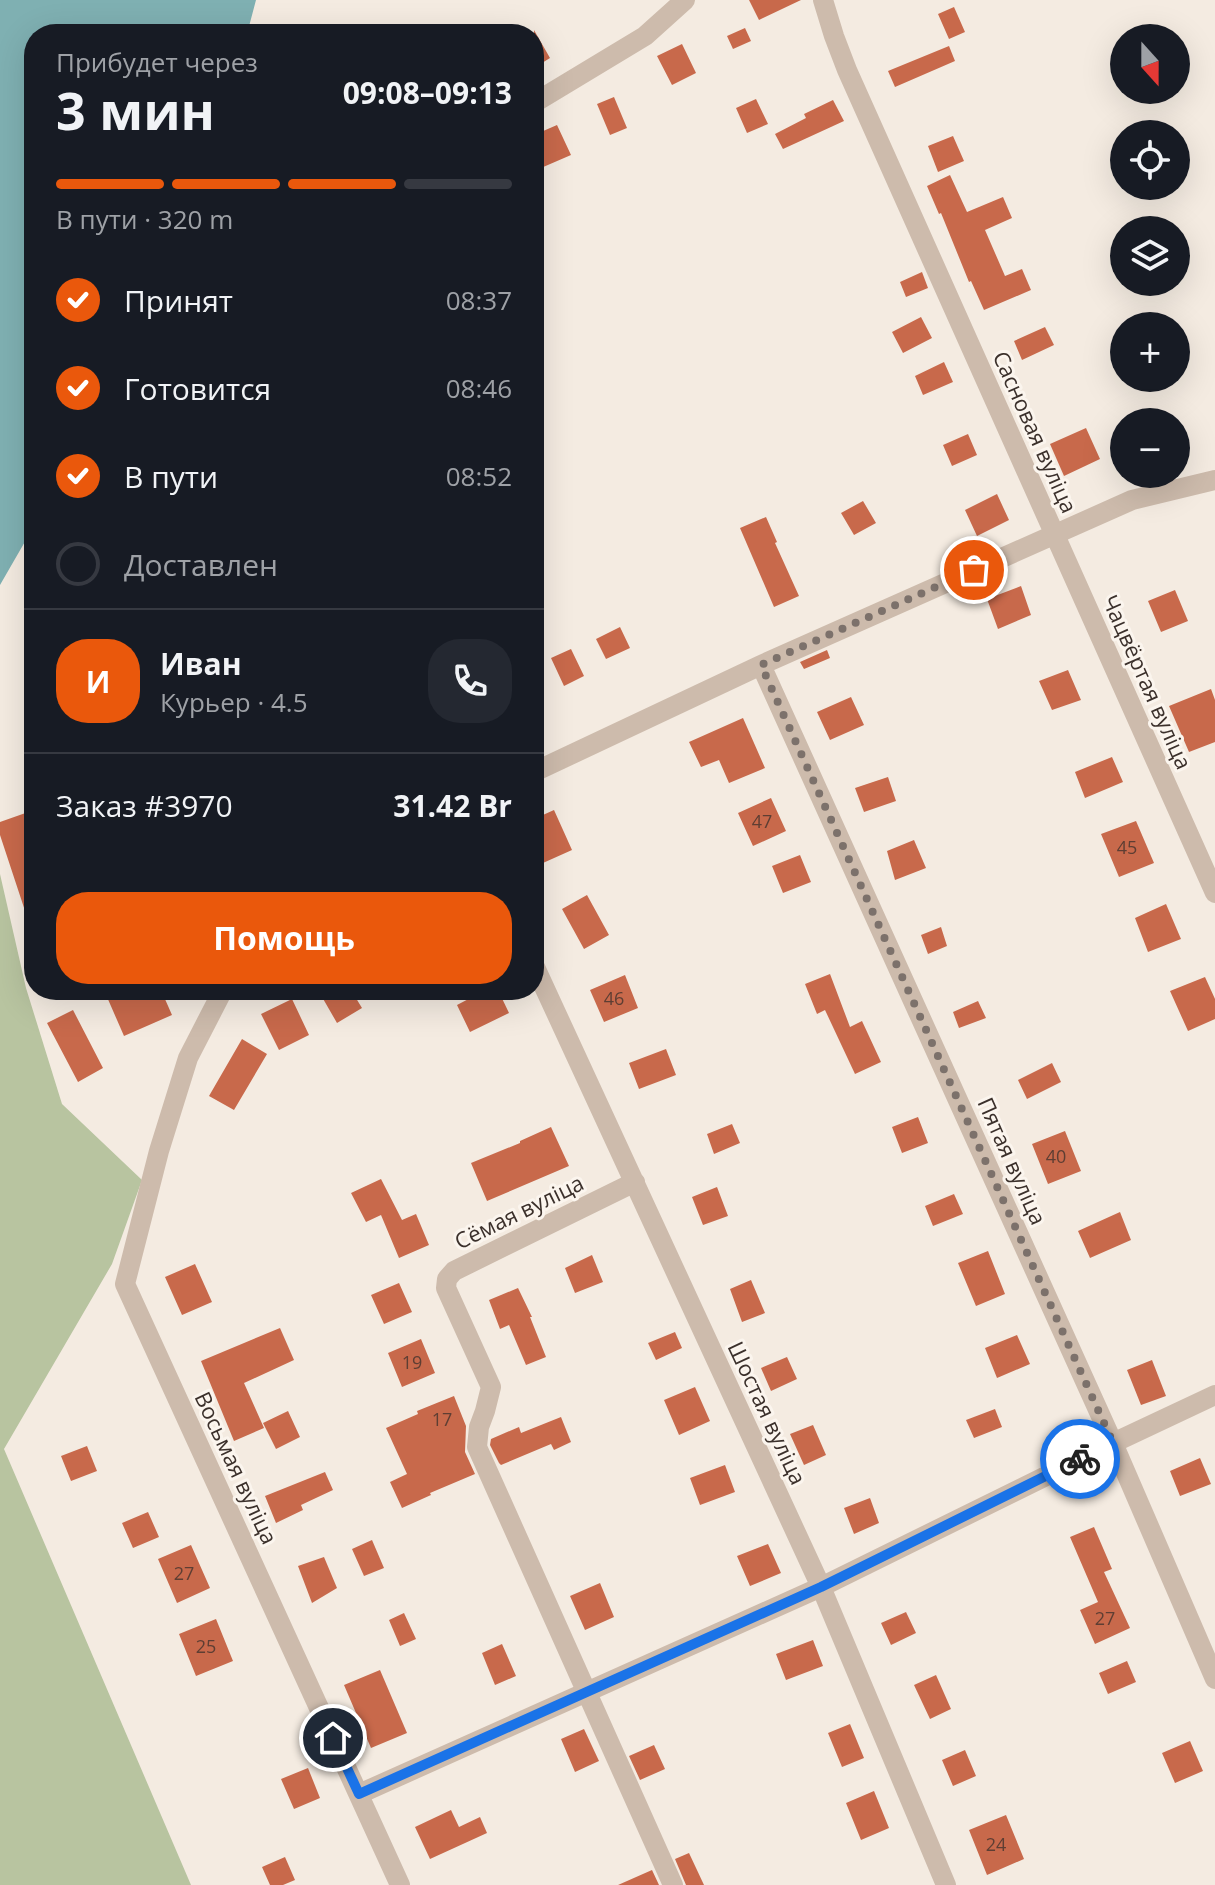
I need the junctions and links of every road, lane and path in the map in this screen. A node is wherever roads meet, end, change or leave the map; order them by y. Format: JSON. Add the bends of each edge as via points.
{"nodes":[{"id":1,"x":685,"y":0,"type":"edge"},
{"id":2,"x":823,"y":0,"type":"edge"},
{"id":3,"x":544,"y":97,"type":"edge"},
{"id":4,"x":1215,"y":480,"type":"edge"},
{"id":5,"x":1054,"y":535,"type":"junction"},
{"id":6,"x":761,"y":665,"type":"junction"},
{"id":7,"x":544,"y":767,"type":"edge"},
{"id":8,"x":1215,"y":893,"type":"edge"},
{"id":9,"x":544,"y":986,"type":"edge"},
{"id":10,"x":218,"y":1000,"type":"edge"},
{"id":11,"x":635,"y":1182,"type":"junction"},
{"id":12,"x":1215,"y":1395,"type":"edge"},
{"id":13,"x":1113,"y":1443,"type":"junction"},
{"id":14,"x":821,"y":1587,"type":"junction"},
{"id":15,"x":1215,"y":1679,"type":"edge"},
{"id":16,"x":586,"y":1692,"type":"junction"},
{"id":17,"x":359,"y":1794,"type":"junction"},
{"id":18,"x":400,"y":1885,"type":"edge"},
{"id":19,"x":673,"y":1885,"type":"edge"},
{"id":20,"x":946,"y":1885,"type":"edge"}],
"edges":[{"from":1,"to":3,"type":"street","via":[[645,36]]},
{"from":2,"to":5,"type":"street","name":"Сасновая вуліца","via":[[847,70]]},
{"from":4,"to":5,"type":"street","via":[[1132,500]]},
{"from":5,"to":6,"type":"street","name":"Сасновая вуліца"},
{"from":5,"to":8,"type":"street","name":"Чацвёртая вуліца"},
{"from":6,"to":7,"type":"street","name":"Сасновая вуліца"},
{"from":6,"to":13,"type":"street","name":"Пятая вуліца"},
{"from":9,"to":11,"type":"street","name":"Шостая вуліца"},
{"from":10,"to":17,"type":"street","name":"Восьмая вуліца","via":[[188,1058],[125,1284]]},
{"from":11,"to":14,"type":"street","name":"Шостая вуліца"},
{"from":11,"to":16,"type":"street","name":"Сёмая вуліца","via":[[454,1271],[446,1288],[491,1387],[477,1447]]},
{"from":12,"to":13,"type":"street"},
{"from":13,"to":14,"type":"street"},
{"from":13,"to":15,"type":"street","name":"Пятая вуліца"},
{"from":14,"to":16,"type":"street"},
{"from":14,"to":20,"type":"street","name":"Шостая вуліца"},
{"from":16,"to":17,"type":"street"},
{"from":16,"to":19,"type":"street"},
{"from":17,"to":18,"type":"street","name":"Восьмая вуліца"}]}
